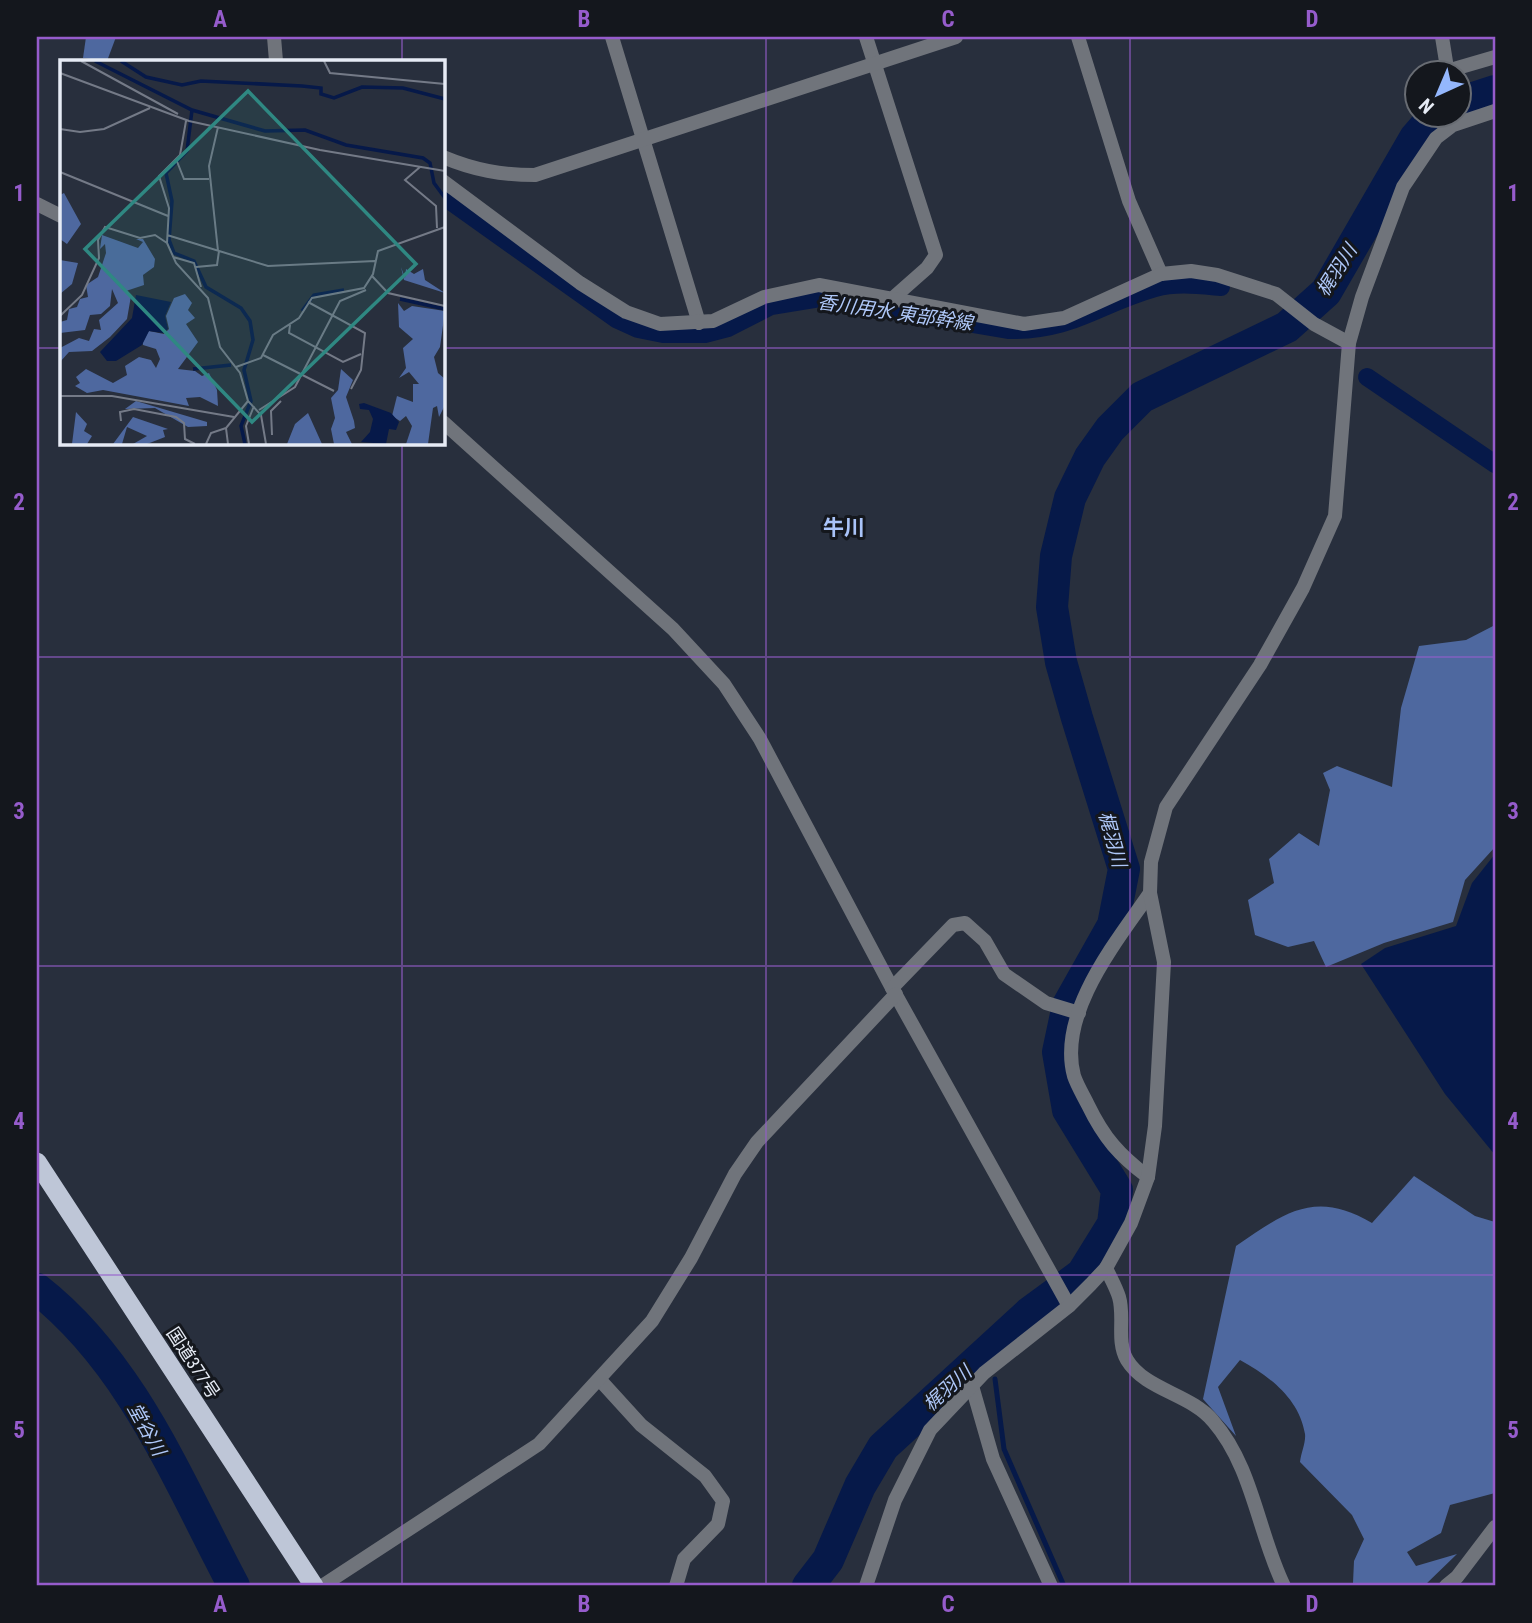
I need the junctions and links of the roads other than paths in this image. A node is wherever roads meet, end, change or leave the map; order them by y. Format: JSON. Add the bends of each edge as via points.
{"nodes":[{"id":1,"x":274,"y":37,"type":"edge"},
{"id":2,"x":612,"y":37,"type":"edge"},
{"id":3,"x":866,"y":37,"type":"edge"},
{"id":4,"x":956,"y":37,"type":"edge"},
{"id":5,"x":1078,"y":37,"type":"edge"},
{"id":6,"x":1442,"y":37,"type":"edge"},
{"id":7,"x":1495,"y":57,"type":"edge"},
{"id":8,"x":276,"y":60,"type":"edge"},
{"id":9,"x":1445,"y":60,"type":"edge"},
{"id":10,"x":875,"y":63,"type":"junction"},
{"id":11,"x":1472,"y":64,"type":"edge"},
{"id":12,"x":1495,"y":111,"type":"edge"},
{"id":13,"x":1472,"y":116,"type":"edge"},
{"id":14,"x":1444,"y":130,"type":"edge"},
{"id":15,"x":645,"y":139,"type":"junction"},
{"id":16,"x":444,"y":157,"type":"edge"},
{"id":17,"x":444,"y":182,"type":"edge"},
{"id":18,"x":37,"y":204,"type":"edge"},
{"id":19,"x":60,"y":216,"type":"edge"},
{"id":20,"x":1161,"y":274,"type":"junction"},
{"id":21,"x":893,"y":298,"type":"junction"},
{"id":22,"x":699,"y":323,"type":"junction"},
{"id":23,"x":1349,"y":343,"type":"junction"},
{"id":24,"x":444,"y":423,"type":"edge"},
{"id":25,"x":1150,"y":893,"type":"junction"},
{"id":26,"x":894,"y":991,"type":"junction"},
{"id":27,"x":1076,"y":1013,"type":"junction"},
{"id":28,"x":37,"y":1162,"type":"edge"},
{"id":29,"x":1148,"y":1177,"type":"junction"},
{"id":30,"x":1106,"y":1268,"type":"junction"},
{"id":31,"x":1067,"y":1302,"type":"junction"},
{"id":32,"x":600,"y":1380,"type":"junction"},
{"id":33,"x":972,"y":1386,"type":"junction"},
{"id":34,"x":1495,"y":1527,"type":"edge"},
{"id":35,"x":314,"y":1586,"type":"edge"},
{"id":36,"x":322,"y":1586,"type":"edge"},
{"id":37,"x":676,"y":1586,"type":"edge"},
{"id":38,"x":866,"y":1586,"type":"edge"},
{"id":39,"x":1051,"y":1586,"type":"edge"},
{"id":40,"x":1284,"y":1586,"type":"edge"},
{"id":41,"x":1446,"y":1586,"type":"edge"}],
"edges":[{"from":1,"to":8,"type":"street"},
{"from":2,"to":15,"type":"street"},
{"from":3,"to":10,"type":"street"},
{"from":4,"to":10,"type":"street"},
{"from":5,"to":20,"type":"street","via":[[1129,201]]},
{"from":6,"to":9,"type":"street"},
{"from":7,"to":11,"type":"street"},
{"from":10,"to":15,"type":"street"},
{"from":10,"to":21,"type":"street","via":[[936,256]]},
{"from":12,"to":13,"type":"street"},
{"from":14,"to":23,"type":"street","via":[[1403,187]]},
{"from":15,"to":16,"type":"street","via":[[535,175],[503,176]]},
{"from":15,"to":22,"type":"street"},
{"from":17,"to":22,"type":"street","via":[[626,313],[660,324]]},
{"from":18,"to":19,"type":"street"},
{"from":20,"to":21,"type":"street","via":[[1064,318],[1024,324]]},
{"from":20,"to":23,"type":"street","via":[[1191,271],[1217,275],[1276,293],[1314,324]]},
{"from":21,"to":22,"type":"street","via":[[819,285],[764,297]]},
{"from":23,"to":25,"type":"street","via":[[1335,516],[1303,588],[1260,666],[1166,807],[1151,862]]},
{"from":24,"to":26,"type":"street","via":[[673,629],[724,684],[760,739]]},
{"from":25,"to":27,"type":"street","via":[[1098,969]]},
{"from":25,"to":29,"type":"street","via":[[1164,962]]},
{"from":26,"to":27,"type":"street","via":[[953,925],[965,923],[985,941],[1004,974],[1046,1003]]},
{"from":26,"to":31,"type":"street"},
{"from":26,"to":32,"type":"street","via":[[757,1142],[652,1321]]},
{"from":27,"to":29,"type":"street","via":[[1074,1076],[1117,1154]]},
{"from":28,"to":35,"type":"highway","name":"国道377号"},
{"from":29,"to":30,"type":"street","via":[[1131,1223]]},
{"from":30,"to":31,"type":"street"},
{"from":30,"to":40,"type":"street","via":[[1120,1298],[1128,1362],[1213,1421],[1245,1475]]},
{"from":31,"to":33,"type":"street"},
{"from":32,"to":36,"type":"street","via":[[539,1444]]},
{"from":32,"to":37,"type":"street","via":[[640,1425],[705,1476],[723,1501],[718,1524],[684,1559]]},
{"from":33,"to":38,"type":"street","via":[[930,1430],[895,1500]]},
{"from":33,"to":39,"type":"street","via":[[993,1458]]},
{"from":34,"to":41,"type":"street"}]}
